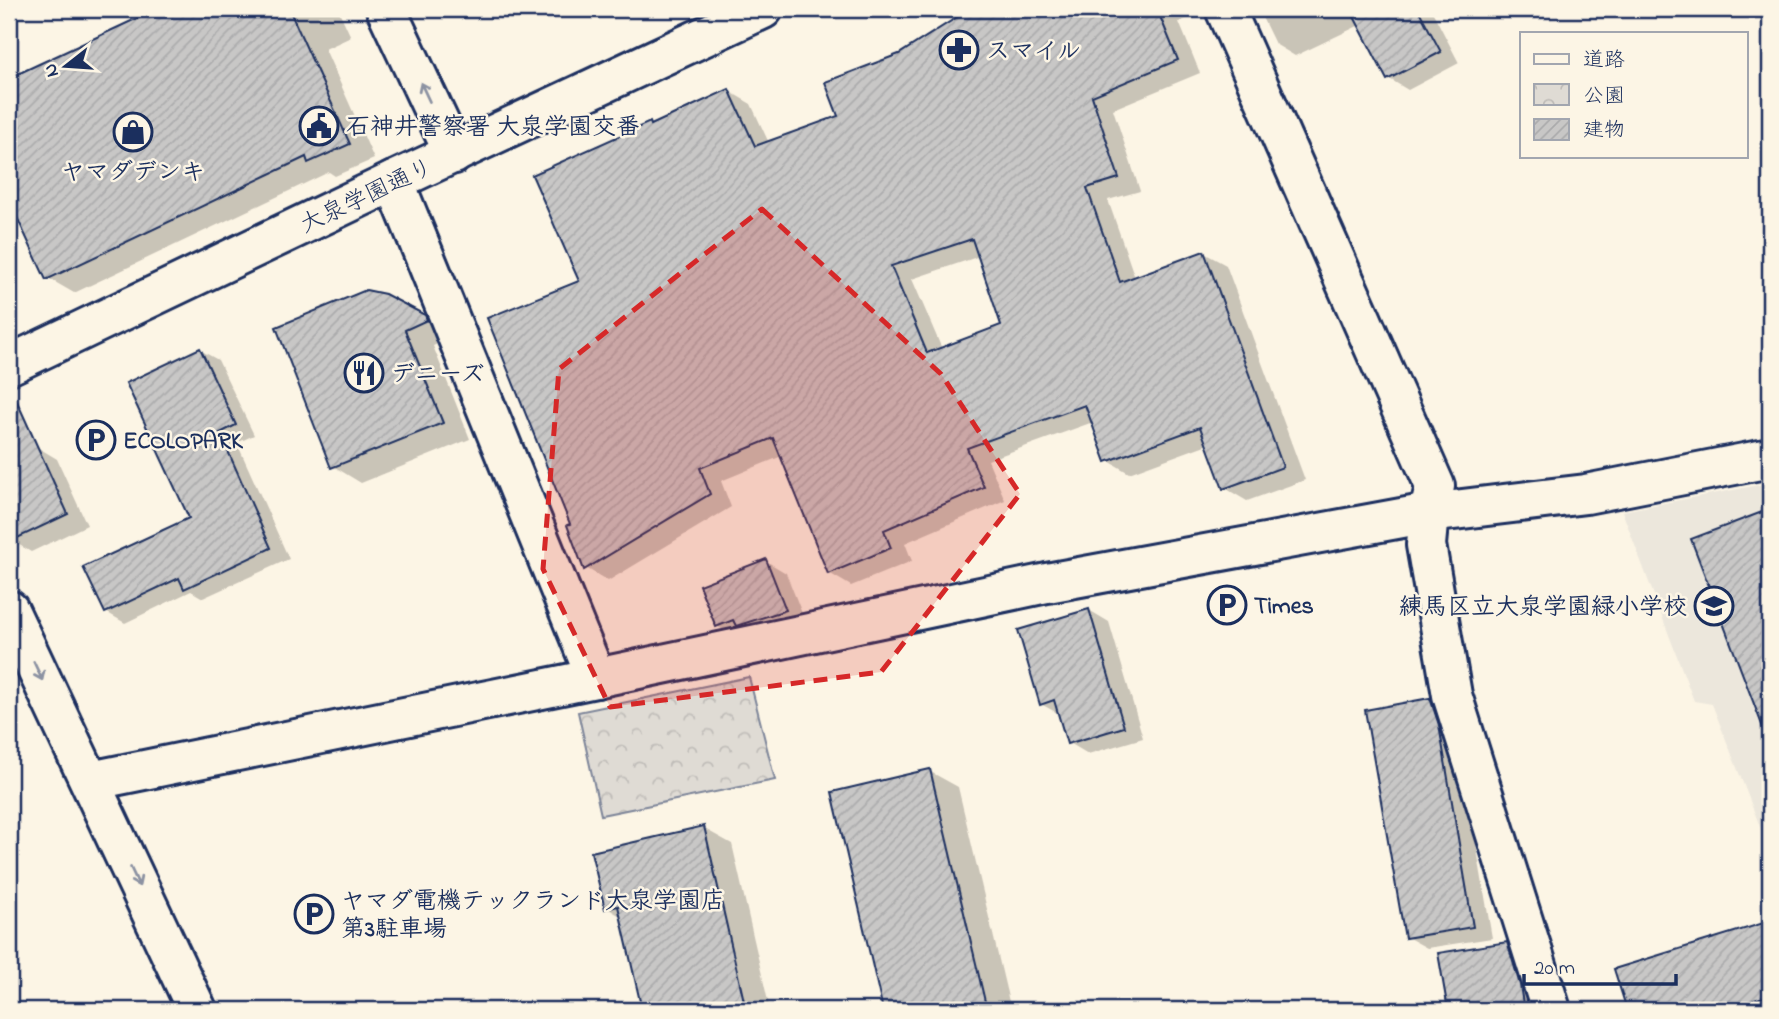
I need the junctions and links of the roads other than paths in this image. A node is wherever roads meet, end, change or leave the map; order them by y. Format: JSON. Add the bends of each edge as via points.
{"nodes":[{"id":1,"x":386,"y":9,"type":"edge"},
{"id":2,"x":763,"y":9,"type":"edge"},
{"id":3,"x":1225,"y":9,"type":"edge"},
{"id":4,"x":454,"y":154,"type":"junction"},
{"id":5,"x":394,"y":181,"type":"junction"},
{"id":6,"x":9,"y":365,"type":"edge"},
{"id":7,"x":1770,"y":458,"type":"edge"},
{"id":8,"x":1429,"y":513,"type":"junction"},
{"id":9,"x":9,"y":610,"type":"edge"},
{"id":10,"x":596,"y":678,"type":"junction"},
{"id":11,"x":90,"y":781,"type":"junction"},
{"id":12,"x":197,"y":1010,"type":"edge"},
{"id":13,"x":1551,"y":1010,"type":"edge"}],
"edges":[{"from":4,"to":1,"type":"street","one_way":true},
{"from":2,"to":4,"type":"street","name":"大泉学園通り"},
{"from":3,"to":8,"type":"street","via":[[1435,486]]},
{"from":4,"to":5,"type":"street","name":"大泉学園通り"},
{"from":5,"to":6,"type":"street","name":"大泉学園通り"},
{"from":5,"to":10,"type":"street"},
{"from":7,"to":8,"type":"street","via":[[1586,495]]},
{"from":8,"to":10,"type":"street","via":[[1047,583]]},
{"from":8,"to":13,"type":"street","via":[[1426,545],[1452,695]]},
{"from":9,"to":11,"type":"street","one_way":true},
{"from":10,"to":11,"type":"street"},
{"from":11,"to":12,"type":"street","one_way":true}]}
